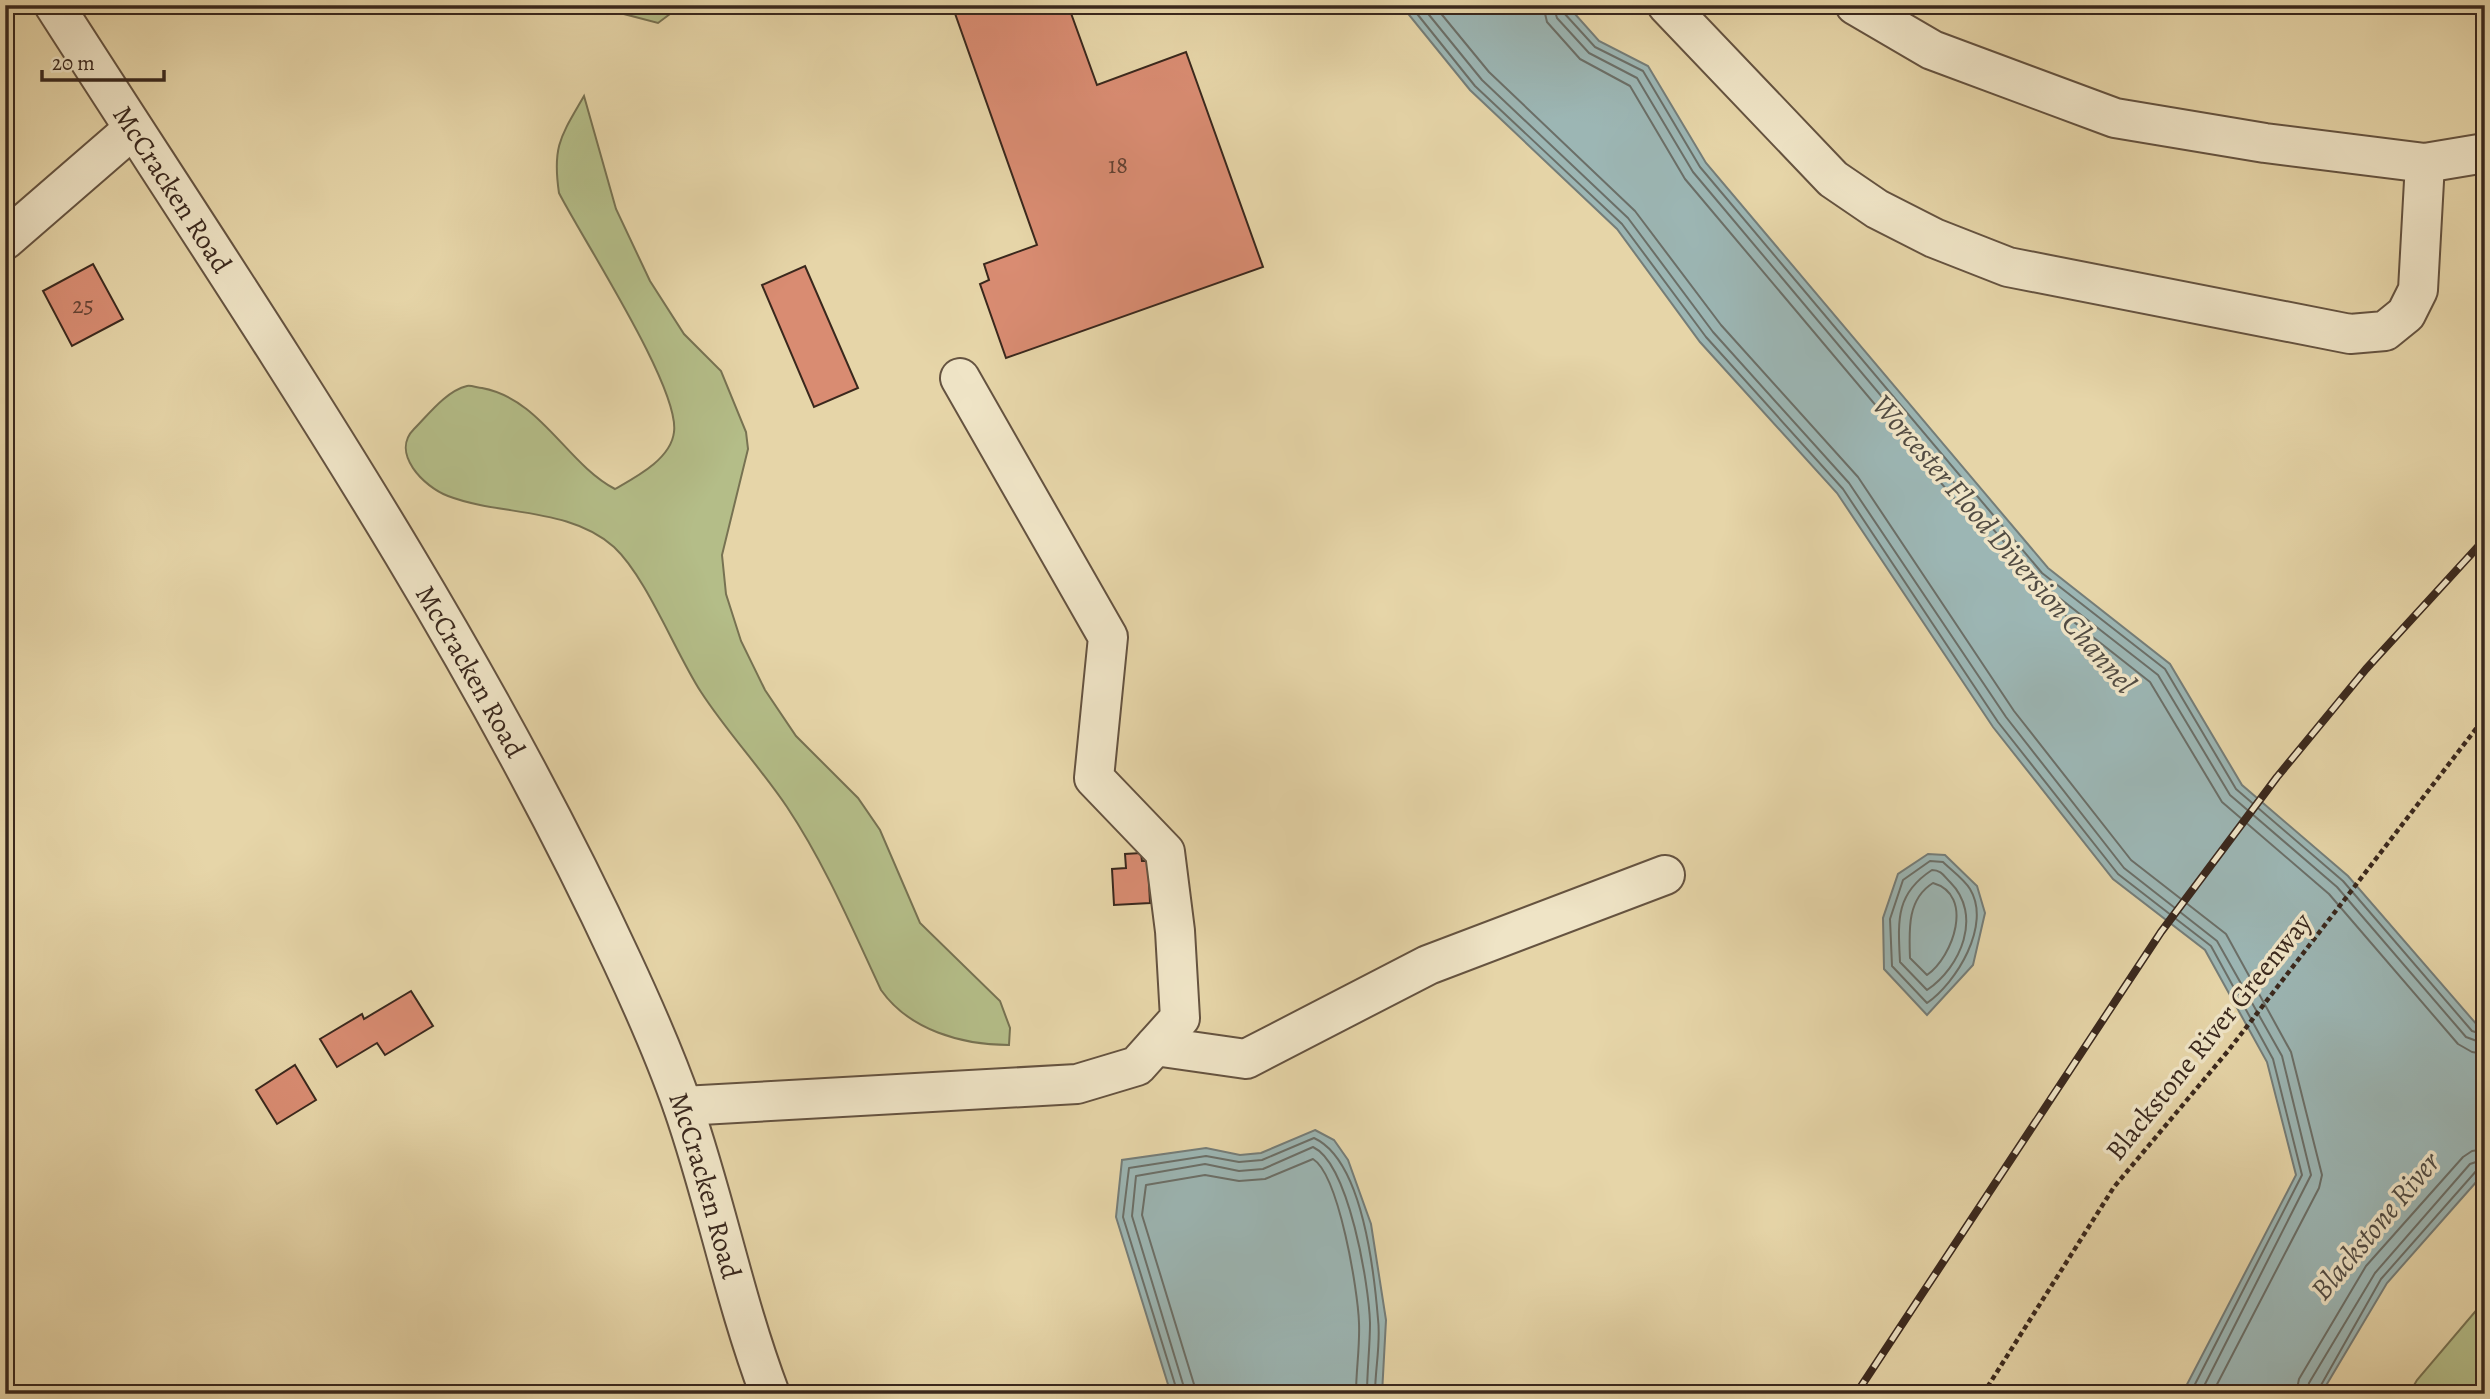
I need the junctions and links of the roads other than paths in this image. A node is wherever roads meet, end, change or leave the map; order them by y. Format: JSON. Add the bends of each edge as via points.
{"nodes":[{"id":1,"x":54,"y":5,"type":"edge"},
{"id":2,"x":1667,"y":5,"type":"edge"},
{"id":3,"x":1856,"y":5,"type":"edge"},
{"id":4,"x":133,"y":129,"type":"junction"},
{"id":5,"x":2485,"y":153,"type":"edge"},
{"id":6,"x":2425,"y":163,"type":"junction"},
{"id":7,"x":5,"y":240,"type":"edge"},
{"id":8,"x":960,"y":378,"type":"dead end"},
{"id":9,"x":1665,"y":875,"type":"dead end"},
{"id":10,"x":1155,"y":1046,"type":"junction"},
{"id":11,"x":683,"y":1106,"type":"junction"},
{"id":12,"x":771,"y":1394,"type":"edge"}],
"edges":[{"from":1,"to":4,"type":"street","name":"McCracken Road"},
{"from":2,"to":6,"type":"street","via":[[1833,179],[1888,215],[2008,267],[2350,334],[2385,331],[2406,314],[2418,290]]},
{"from":3,"to":6,"type":"street","via":[[1933,50],[2115,118],[2265,144]]},
{"from":4,"to":7,"type":"street"},
{"from":4,"to":11,"type":"street","name":"McCracken Road","via":[[339,446],[447,626],[555,822],[623,964]]},
{"from":5,"to":6,"type":"street"},
{"from":8,"to":10,"type":"street","via":[[1108,638],[1094,779],[1165,852],[1175,931],[1180,1018]]},
{"from":9,"to":10,"type":"street","via":[[1428,965],[1246,1059]]},
{"from":10,"to":11,"type":"street","via":[[1137,1066],[1077,1084]]},
{"from":11,"to":12,"type":"street","name":"McCracken Road","via":[[745,1328]]}]}
